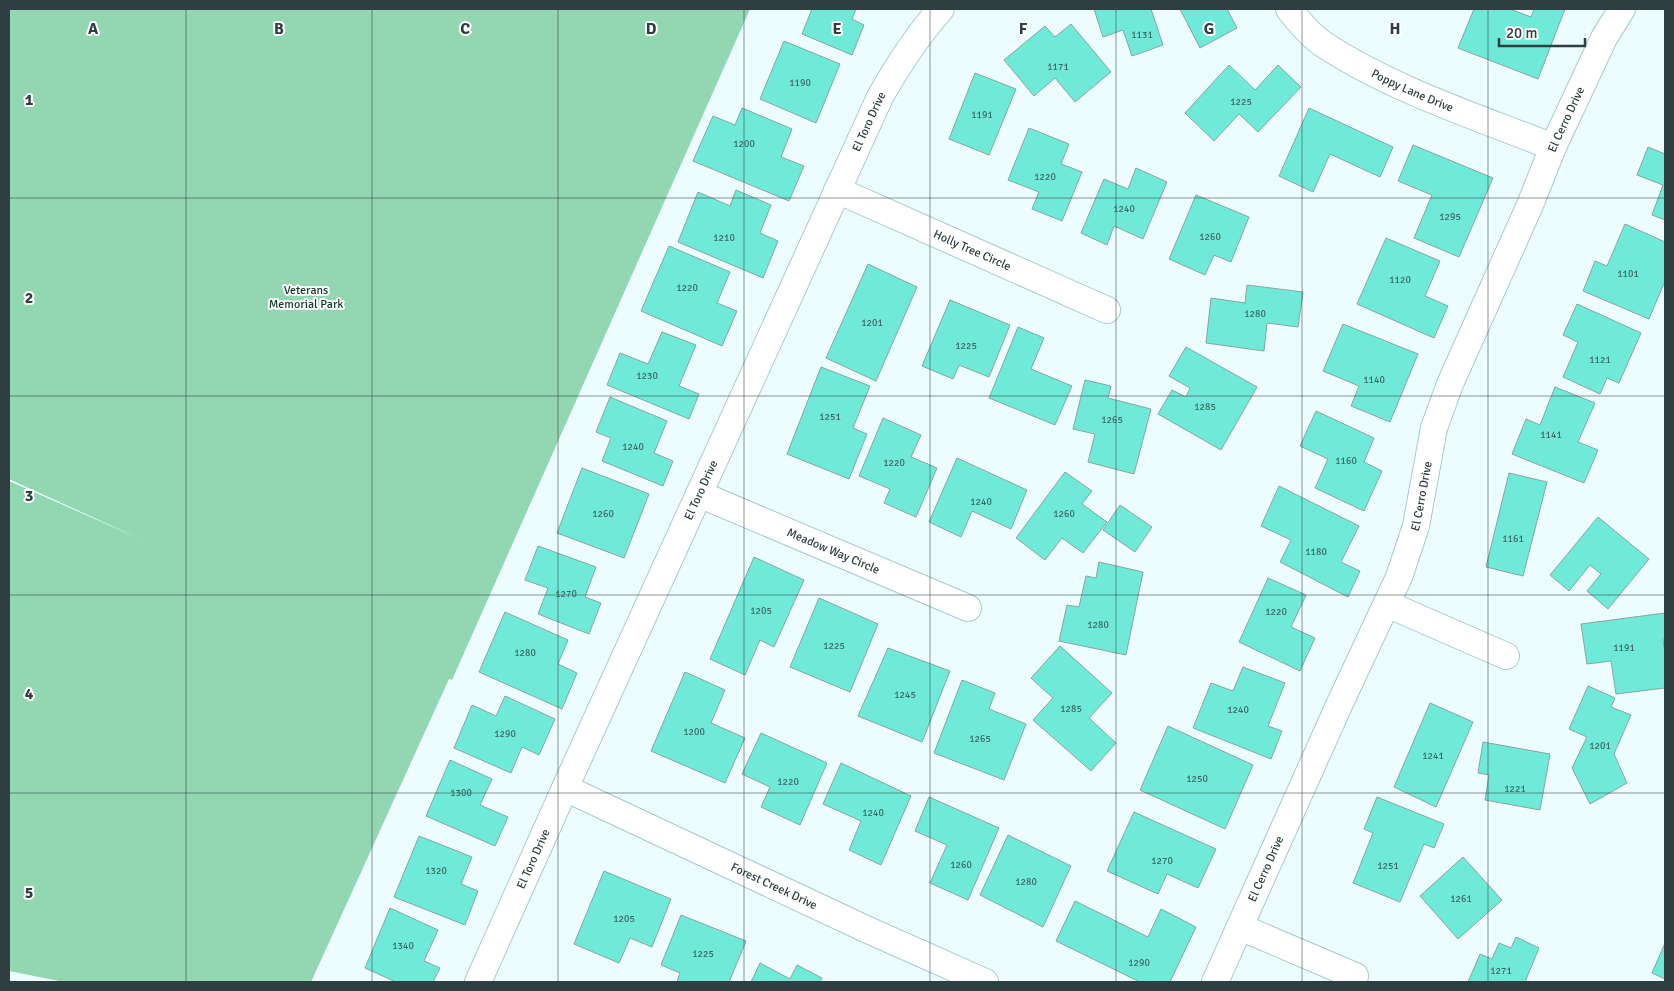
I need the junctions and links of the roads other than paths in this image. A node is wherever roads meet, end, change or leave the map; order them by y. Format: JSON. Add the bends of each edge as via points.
{"nodes":[{"id":1,"x":942,"y":9,"type":"edge"},
{"id":2,"x":1289,"y":9,"type":"edge"},
{"id":3,"x":1622,"y":9,"type":"edge"},
{"id":4,"x":1553,"y":147,"type":"junction"},
{"id":5,"x":837,"y":190,"type":"junction"},
{"id":6,"x":1107,"y":310,"type":"dead end"},
{"id":7,"x":699,"y":494,"type":"junction"},
{"id":8,"x":1387,"y":604,"type":"junction"},
{"id":9,"x":968,"y":608,"type":"dead end"},
{"id":10,"x":1506,"y":656,"type":"dead end"},
{"id":11,"x":565,"y":788,"type":"junction"},
{"id":12,"x":1240,"y":927,"type":"junction"},
{"id":13,"x":1355,"y":976,"type":"dead end"},
{"id":14,"x":478,"y":982,"type":"edge"},
{"id":15,"x":985,"y":982,"type":"edge"},
{"id":16,"x":1215,"y":982,"type":"edge"}],
"edges":[{"from":1,"to":5,"type":"street","name":"El Toro Drive","via":[[922,30],[900,62]]},
{"from":2,"to":4,"type":"street","name":"Poppy Lane Drive","via":[[1322,44],[1378,76]]},
{"from":3,"to":4,"type":"street","name":"El Cerro Drive","via":[[1604,38]]},
{"from":4,"to":8,"type":"street","name":"El Cerro Drive","via":[[1434,428],[1416,526]]},
{"from":5,"to":6,"type":"street","name":"Holly Tree Circle"},
{"from":5,"to":7,"type":"street","name":"El Toro Drive"},
{"from":7,"to":9,"type":"street","name":"Meadow Way Circle"},
{"from":7,"to":11,"type":"street","name":"El Toro Drive"},
{"from":8,"to":10,"type":"street"},
{"from":8,"to":12,"type":"street","name":"El Cerro Drive"},
{"from":11,"to":14,"type":"street","name":"El Toro Drive"},
{"from":11,"to":15,"type":"street","name":"Forest Creek Drive"},
{"from":12,"to":13,"type":"street"},
{"from":12,"to":16,"type":"street","name":"El Cerro Drive"}]}
